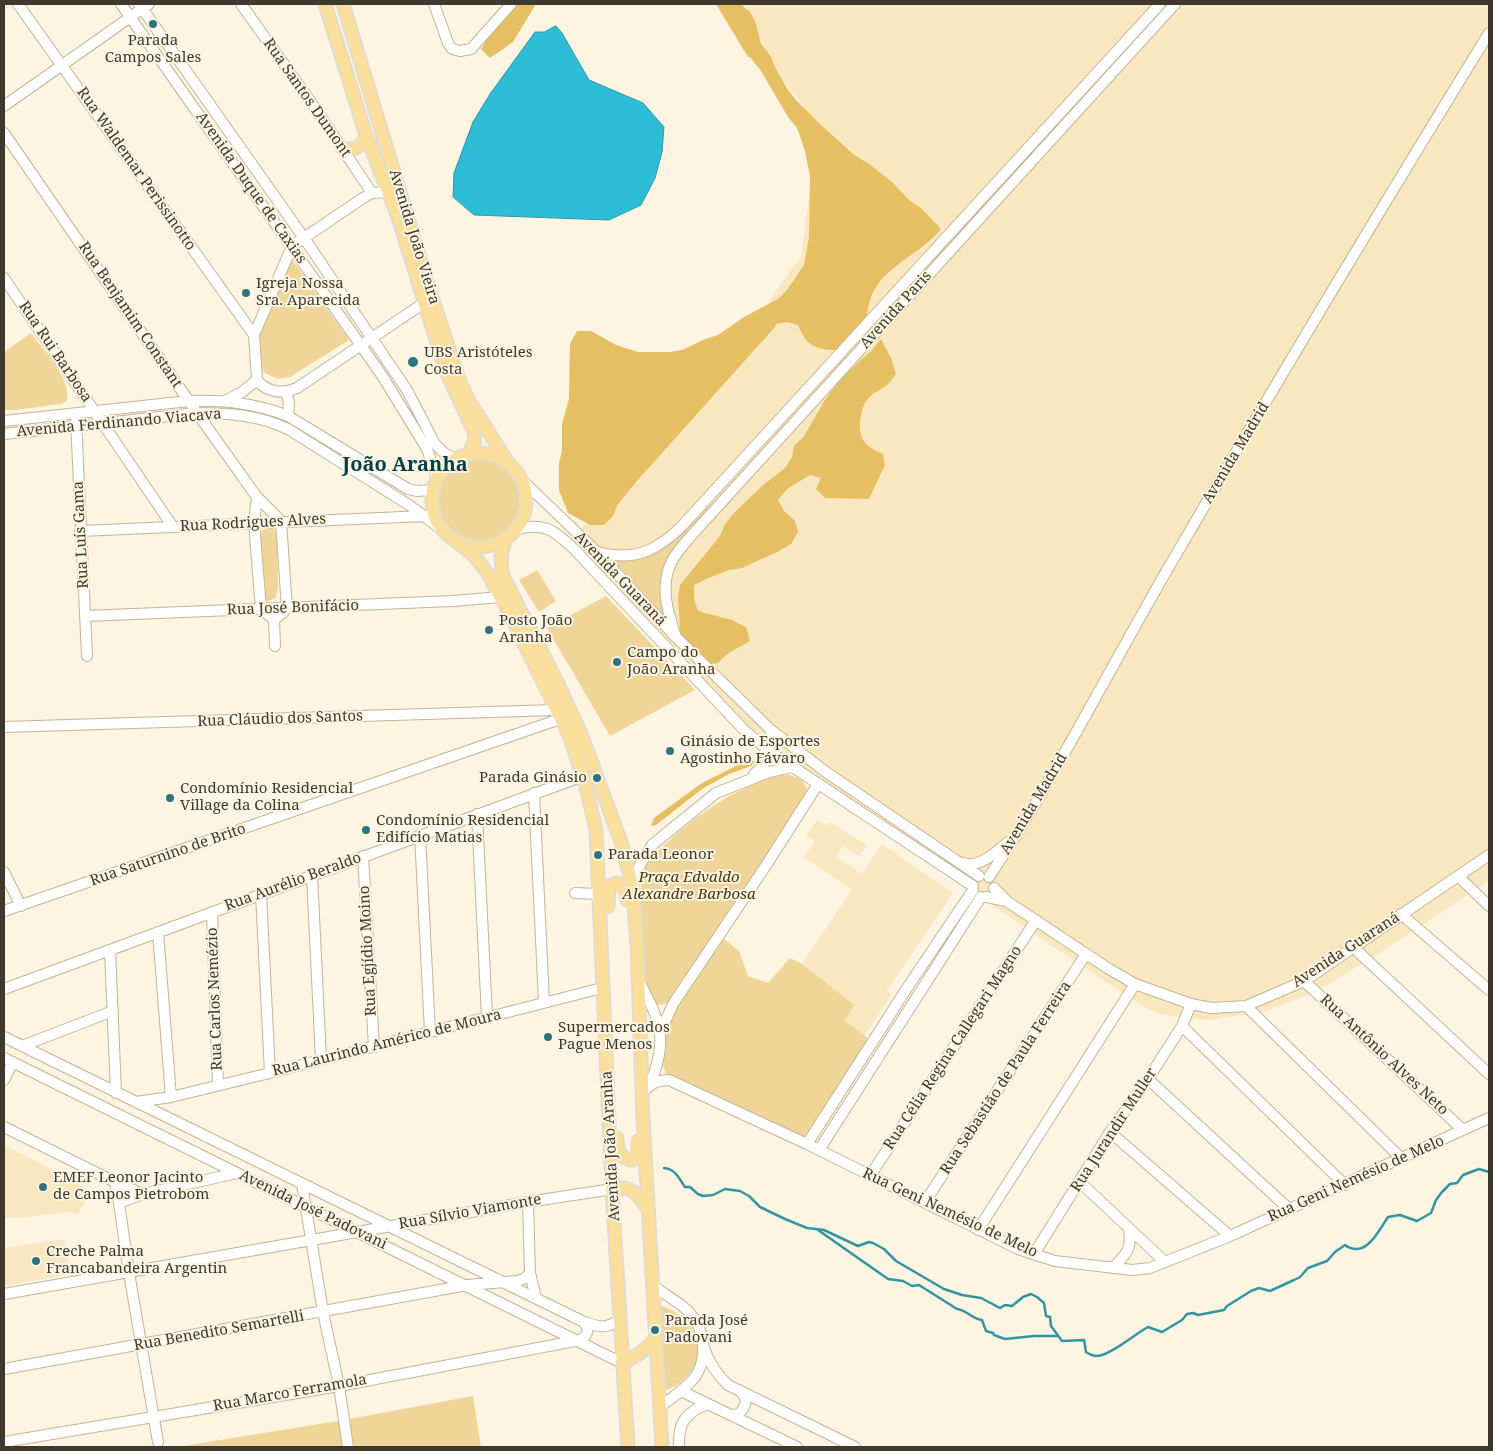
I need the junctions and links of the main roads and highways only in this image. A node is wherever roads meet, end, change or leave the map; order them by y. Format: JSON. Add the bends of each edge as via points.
{"nodes":[{"id":1,"x":325,"y":4,"type":"edge"},
{"id":2,"x":344,"y":4,"type":"edge"},
{"id":3,"x":366,"y":135,"type":"junction"},
{"id":4,"x":342,"y":148,"type":"road end"},
{"id":5,"x":468,"y":454,"type":"junction"},
{"id":6,"x":507,"y":461,"type":"junction"},
{"id":7,"x":505,"y":540,"type":"junction"},
{"id":8,"x":459,"y":543,"type":"junction"},
{"id":9,"x":600,"y":931,"type":"junction"},
{"id":10,"x":637,"y":945,"type":"junction"},
{"id":11,"x":608,"y":1090,"type":"junction"},
{"id":12,"x":643,"y":1118,"type":"junction"},
{"id":13,"x":612,"y":1189,"type":"junction"},
{"id":14,"x":648,"y":1211,"type":"junction"},
{"id":15,"x":656,"y":1338,"type":"junction"},
{"id":16,"x":622,"y":1363,"type":"junction"},
{"id":17,"x":624,"y":1382,"type":"junction"},
{"id":18,"x":661,"y":1431,"type":"junction"},
{"id":19,"x":628,"y":1447,"type":"edge"},
{"id":20,"x":634,"y":1447,"type":"edge"},
{"id":21,"x":658,"y":1447,"type":"edge"},
{"id":22,"x":662,"y":1447,"type":"edge"}],
"edges":[{"from":1,"to":3,"type":"main road","name":"Avenida João Vieira"},
{"from":2,"to":6,"type":"main road","name":"Avenida João Vieira","via":[[459,378],[468,401]]},
{"from":3,"to":4,"type":"main road","via":[[357,148]]},
{"from":3,"to":5,"type":"main road","name":"Avenida João Vieira","via":[[388,192],[445,369],[475,434]]},
{"from":5,"to":6,"type":"main road","via":[[482,452]]},
{"from":5,"to":8,"type":"main road","via":[[445,467],[432,490],[433,510],[442,529]]},
{"from":6,"to":7,"type":"main road","via":[[523,480],[527,506],[517,529]]},
{"from":7,"to":8,"type":"main road","via":[[479,548]]},
{"from":7,"to":10,"type":"main road","via":[[502,574],[582,736],[621,842],[633,889]]},
{"from":8,"to":9,"type":"main road","name":"Avenida João Aranha","via":[[484,568],[501,597],[570,737],[592,806],[596,830]]},
{"from":9,"to":10,"type":"main road","via":[[608,916],[609,886],[617,883],[627,891],[630,937]]},
{"from":9,"to":11,"type":"main road","name":"Avenida João Aranha"},
{"from":10,"to":12,"type":"main road","via":[[636,977],[646,1088]]},
{"from":11,"to":12,"type":"main road","via":[[614,1099],[617,1147],[624,1158],[633,1160],[638,1154],[638,1127]]},
{"from":11,"to":13,"type":"main road","name":"Avenida João Aranha"},
{"from":12,"to":14,"type":"main road"},
{"from":13,"to":14,"type":"main road","via":[[623,1187],[633,1191]]},
{"from":13,"to":16,"type":"main road","name":"Avenida João Aranha"},
{"from":14,"to":15,"type":"main road"},
{"from":15,"to":16,"type":"main road","via":[[645,1350]]},
{"from":15,"to":18,"type":"main road"},
{"from":16,"to":17,"type":"main road","name":"Avenida João Aranha"},
{"from":17,"to":19,"type":"main road","name":"Avenida João Aranha"},
{"from":17,"to":20,"type":"main road","via":[[631,1391]]},
{"from":18,"to":21,"type":"main road"},
{"from":18,"to":22,"type":"main road"}]}
